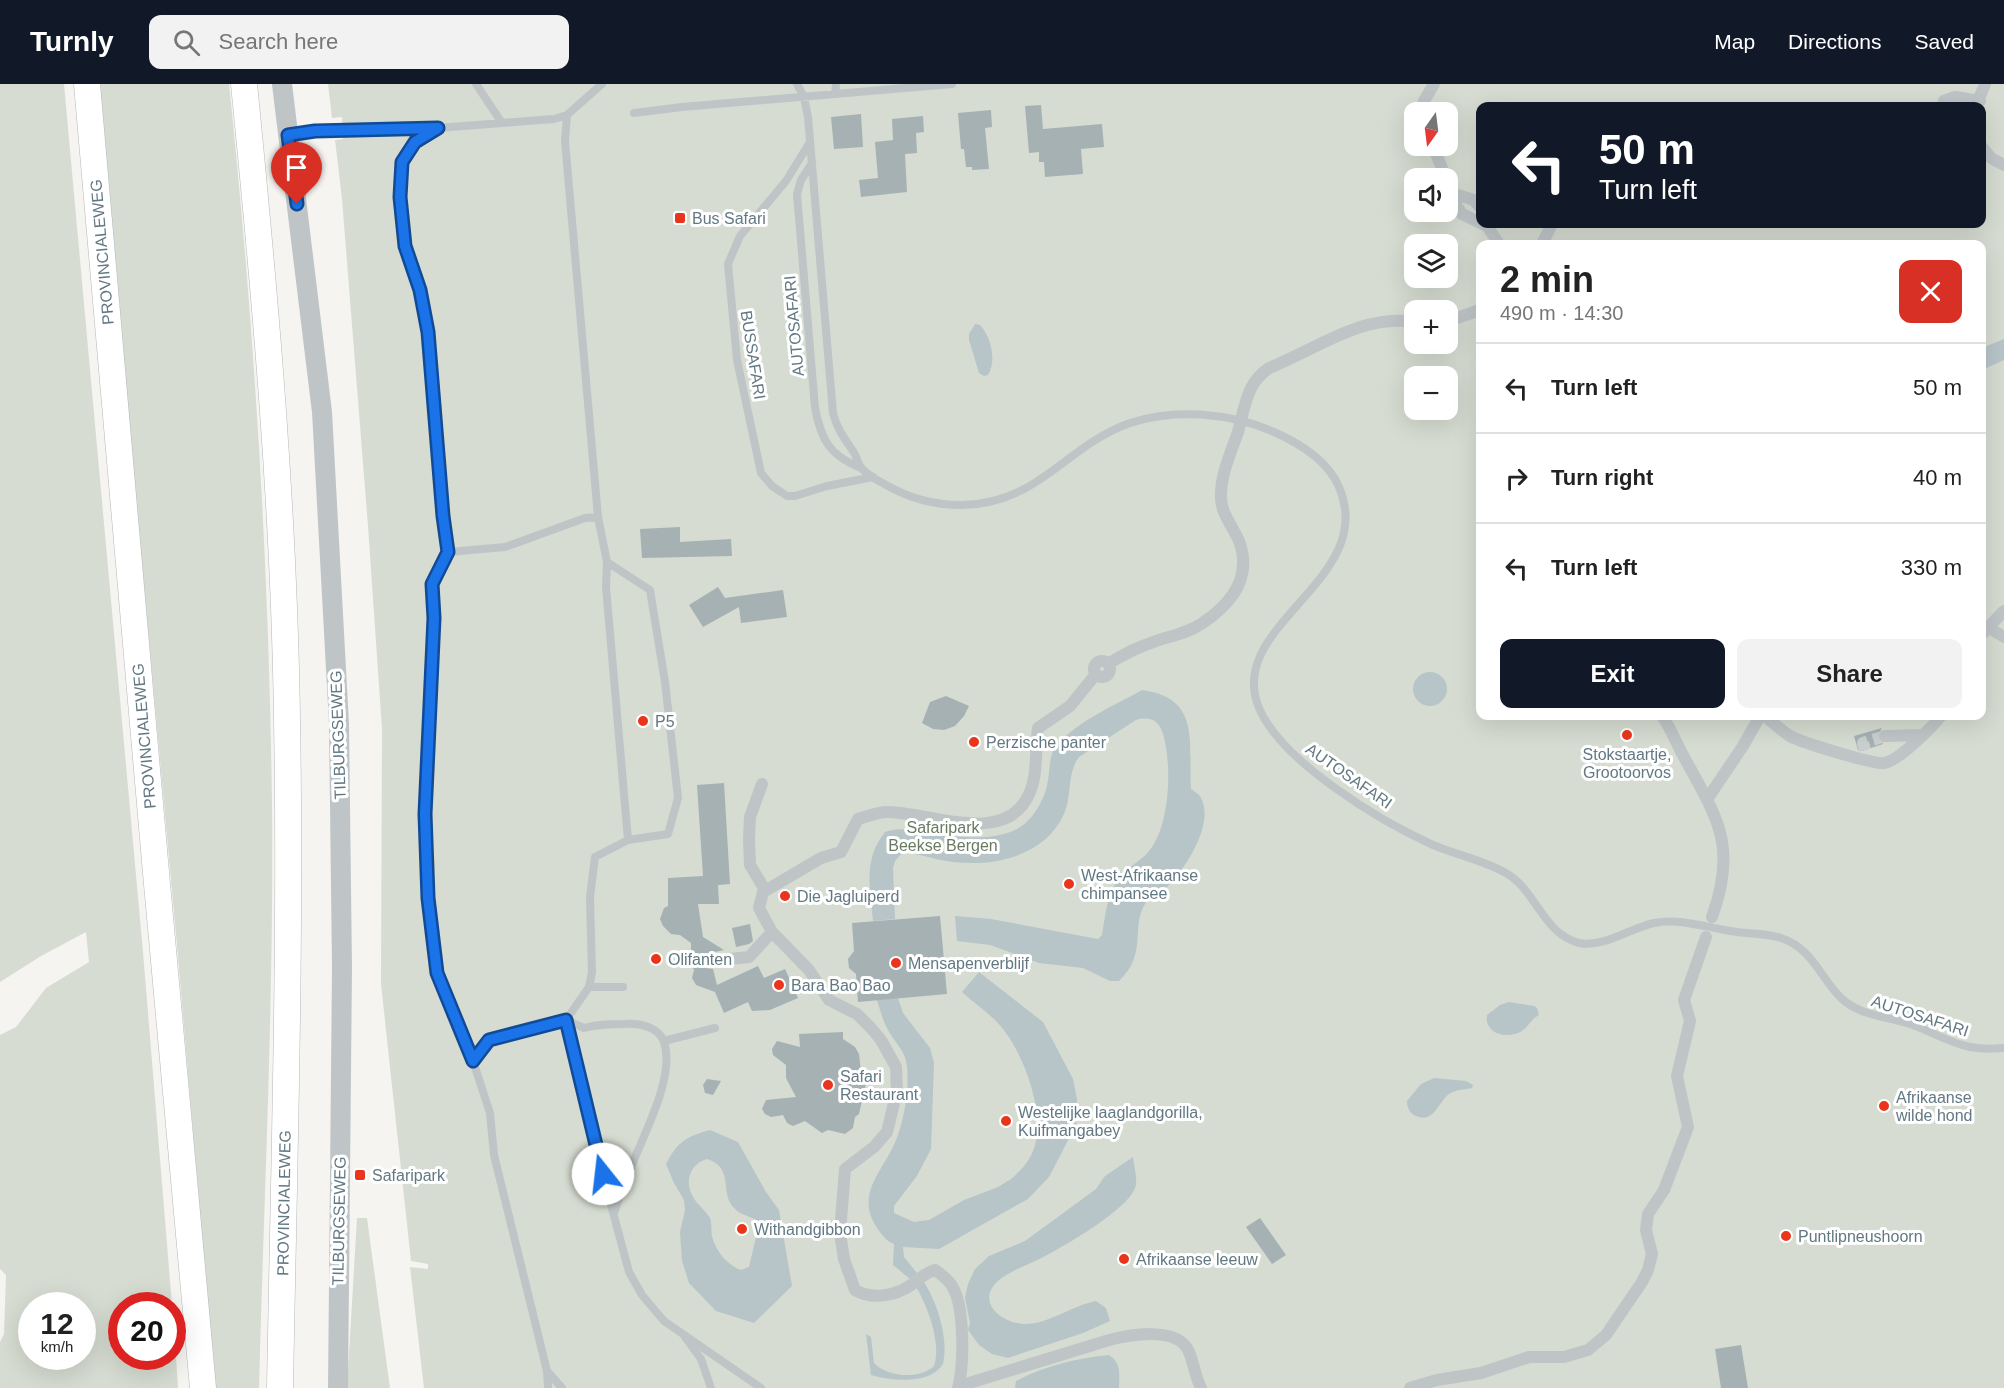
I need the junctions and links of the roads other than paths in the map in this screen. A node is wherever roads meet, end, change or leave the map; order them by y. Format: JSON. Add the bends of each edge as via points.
{"nodes":[{"id":1,"x":87,"y":84,"type":"edge"},
{"id":2,"x":244,"y":84,"type":"edge"},
{"id":3,"x":282,"y":84,"type":"edge"},
{"id":4,"x":476,"y":84,"type":"edge"},
{"id":5,"x":602,"y":84,"type":"edge"},
{"id":6,"x":797,"y":84,"type":"edge"},
{"id":7,"x":836,"y":84,"type":"edge"},
{"id":8,"x":952,"y":84,"type":"edge"},
{"id":9,"x":1985,"y":84,"type":"edge"},
{"id":10,"x":1434,"y":85,"type":"edge"},
{"id":11,"x":835,"y":94,"type":"junction"},
{"id":12,"x":804,"y":97,"type":"junction"},
{"id":13,"x":1424,"y":102,"type":"edge"},
{"id":14,"x":1944,"y":102,"type":"edge"},
{"id":15,"x":1971,"y":102,"type":"edge"},
{"id":16,"x":1979,"y":102,"type":"edge"},
{"id":17,"x":634,"y":113,"type":"dead end"},
{"id":18,"x":567,"y":115,"type":"junction"},
{"id":19,"x":502,"y":123,"type":"junction"},
{"id":20,"x":438,"y":128,"type":"junction"},
{"id":21,"x":288,"y":135,"type":"junction"},
{"id":22,"x":810,"y":142,"type":"junction"},
{"id":23,"x":1986,"y":152,"type":"edge"},
{"id":24,"x":812,"y":163,"type":"junction"},
{"id":25,"x":2004,"y":165,"type":"edge"},
{"id":26,"x":1458,"y":192,"type":"edge"},
{"id":27,"x":1476,"y":202,"type":"edge"},
{"id":28,"x":1458,"y":208,"type":"edge"},
{"id":29,"x":1476,"y":220,"type":"edge"},
{"id":30,"x":1476,"y":310,"type":"edge"},
{"id":31,"x":1458,"y":317,"type":"edge"},
{"id":32,"x":1404,"y":321,"type":"edge"},
{"id":33,"x":861,"y":468,"type":"junction"},
{"id":34,"x":873,"y":477,"type":"junction"},
{"id":35,"x":598,"y":517,"type":"junction"},
{"id":36,"x":448,"y":552,"type":"junction"},
{"id":37,"x":607,"y":562,"type":"junction"},
{"id":38,"x":2004,"y":611,"type":"edge"},
{"id":39,"x":1986,"y":630,"type":"edge"},
{"id":40,"x":1986,"y":631,"type":"edge"},
{"id":41,"x":2004,"y":638,"type":"edge"},
{"id":42,"x":1664,"y":720,"type":"edge"},
{"id":43,"x":1758,"y":720,"type":"edge"},
{"id":44,"x":1770,"y":720,"type":"edge"},
{"id":45,"x":1938,"y":720,"type":"edge"},
{"id":46,"x":1921,"y":735,"type":"junction"},
{"id":47,"x":1885,"y":736,"type":"tunnel mouth"},
{"id":48,"x":762,"y":784,"type":"dead end"},
{"id":49,"x":1708,"y":798,"type":"junction"},
{"id":50,"x":628,"y":840,"type":"junction"},
{"id":51,"x":765,"y":890,"type":"junction"},
{"id":52,"x":1712,"y":917,"type":"dead end"},
{"id":53,"x":772,"y":932,"type":"junction"},
{"id":54,"x":1706,"y":937,"type":"dead end"},
{"id":55,"x":711,"y":961,"type":"dead end"},
{"id":56,"x":589,"y":987,"type":"junction"},
{"id":57,"x":623,"y":987,"type":"dead end"},
{"id":58,"x":566,"y":1020,"type":"junction"},
{"id":59,"x":715,"y":1028,"type":"dead end"},
{"id":60,"x":664,"y":1041,"type":"junction"},
{"id":61,"x":2004,"y":1048,"type":"edge"},
{"id":62,"x":473,"y":1061,"type":"junction"},
{"id":63,"x":614,"y":1213,"type":"junction"},
{"id":64,"x":681,"y":1331,"type":"junction"},
{"id":65,"x":547,"y":1371,"type":"junction"},
{"id":66,"x":203,"y":1388,"type":"edge"},
{"id":67,"x":280,"y":1388,"type":"edge"},
{"id":68,"x":338,"y":1388,"type":"edge"},
{"id":69,"x":548,"y":1388,"type":"edge"},
{"id":70,"x":562,"y":1388,"type":"edge"},
{"id":71,"x":711,"y":1388,"type":"edge"},
{"id":72,"x":761,"y":1388,"type":"edge"},
{"id":73,"x":960,"y":1388,"type":"edge"},
{"id":74,"x":1202,"y":1388,"type":"edge"},
{"id":75,"x":1410,"y":1388,"type":"edge"}],
"edges":[{"from":1,"to":66,"type":"highway","name":"PROVINCIALEWEG"},
{"from":2,"to":67,"type":"highway","name":"PROVINCIALEWEG","via":[[275,443],[287,716],[288,937]]},
{"from":3,"to":21,"type":"street","name":"TILBURGSEWEG"},
{"from":4,"to":19,"type":"lane"},
{"from":5,"to":18,"type":"lane"},
{"from":6,"to":12,"type":"lane","name":"AUTOSAFARI"},
{"from":7,"to":11,"type":"lane"},
{"from":8,"to":11,"type":"lane"},
{"from":9,"to":16,"type":"street"},
{"from":10,"to":13,"type":"street"},
{"from":11,"to":12,"type":"lane"},
{"from":12,"to":17,"type":"lane"},
{"from":12,"to":22,"type":"lane","name":"AUTOSAFARI"},
{"from":14,"to":15,"type":"street","via":[[1954,97]]},
{"from":18,"to":19,"type":"lane"},
{"from":18,"to":35,"type":"lane","via":[[565,141]]},
{"from":19,"to":20,"type":"lane"},
{"from":20,"to":21,"type":"lane"},
{"from":20,"to":36,"type":"lane","via":[[415,142],[402,162],[400,197],[405,246],[420,290],[428,332]]},
{"from":21,"to":68,"type":"street","name":"TILBURGSEWEG","via":[[322,412],[339,724],[342,968]]},
{"from":22,"to":24,"type":"lane","name":"AUTOSAFARI"},
{"from":22,"to":34,"type":"lane","name":"BUSSAFARI","via":[[786,181],[740,236],[728,264],[737,360],[761,473],[772,486],[787,496],[795,496]]},
{"from":23,"to":25,"type":"street"},
{"from":24,"to":33,"type":"lane","name":"AUTOSAFARI","via":[[833,413]]},
{"from":24,"to":33,"type":"lane","name":"AUTOSAFARI","via":[[797,194],[815,408],[827,444],[842,461]]},
{"from":26,"to":27,"type":"street"},
{"from":28,"to":29,"type":"street"},
{"from":30,"to":31,"type":"street"},
{"from":32,"to":51,"type":"street","bridge":true,"via":[[1372,324],[1269,368],[1254,381],[1221,498],[1244,562],[1234,593],[1226,606],[1200,625],[1142,646],[1108,664],[1097,663],[1096,674],[1070,706],[1038,728],[1031,791],[1014,815],[998,822],[974,824],[884,812],[858,819],[841,852],[821,858]]},
{"from":33,"to":34,"type":"lane","name":"AUTOSAFARI"},
{"from":34,"to":61,"type":"lane","name":"AUTOSAFARI","via":[[927,501],[972,505],[992,502],[1025,488],[1085,444],[1146,419],[1184,415],[1224,418],[1286,437],[1329,471],[1346,510],[1345,531],[1335,558],[1268,643],[1256,672],[1259,708],[1298,758],[1342,792],[1409,833],[1505,873],[1525,888],[1559,934],[1577,943],[1599,942],[1655,923],[1678,921],[1773,936],[1798,945],[1841,997],[1857,1009],[1905,1022],[1967,1047]]},
{"from":35,"to":36,"type":"lane","via":[[585,518],[505,547]]},
{"from":35,"to":37,"type":"lane"},
{"from":36,"to":62,"type":"lane","via":[[432,584],[434,618],[425,814],[428,898],[437,973]]},
{"from":37,"to":50,"type":"lane"},
{"from":37,"to":50,"type":"lane","via":[[650,590],[678,798],[668,834]]},
{"from":38,"to":39,"type":"street"},
{"from":40,"to":41,"type":"street"},
{"from":42,"to":49,"type":"street"},
{"from":43,"to":49,"type":"street"},
{"from":44,"to":46,"type":"street","via":[[1792,737],[1884,763],[1900,755]]},
{"from":45,"to":46,"type":"street"},
{"from":46,"to":47,"type":"street"},
{"from":48,"to":51,"type":"street","via":[[750,817],[749,839],[750,865]]},
{"from":49,"to":52,"type":"street","via":[[1720,830],[1725,877]]},
{"from":50,"to":56,"type":"lane","via":[[595,857],[590,897],[593,964]]},
{"from":51,"to":53,"type":"street","via":[[759,908]]},
{"from":53,"to":55,"type":"street","via":[[749,957]]},
{"from":53,"to":73,"type":"street","via":[[809,970],[829,1000],[857,1014],[871,1028],[896,1067],[897,1091],[886,1132],[874,1147],[845,1169],[840,1233],[844,1259],[855,1290],[863,1295],[898,1292],[924,1273],[935,1270],[946,1278],[954,1288],[959,1309],[963,1358]]},
{"from":54,"to":75,"type":"street","via":[[1684,1000],[1690,1021],[1677,1076],[1688,1127],[1664,1190],[1648,1214],[1646,1230],[1652,1254],[1642,1282],[1606,1335],[1588,1350],[1564,1357],[1529,1357],[1481,1373]]},
{"from":56,"to":57,"type":"lane"},
{"from":56,"to":58,"type":"lane"},
{"from":58,"to":60,"type":"lane","via":[[584,1028],[635,1023],[651,1027]]},
{"from":58,"to":62,"type":"lane","via":[[489,1040]]},
{"from":58,"to":63,"type":"lane"},
{"from":59,"to":60,"type":"lane"},
{"from":60,"to":63,"type":"lane","via":[[668,1068]]},
{"from":62,"to":65,"type":"lane","via":[[490,1113],[494,1155]]},
{"from":63,"to":64,"type":"lane","via":[[629,1272],[652,1310]]},
{"from":64,"to":71,"type":"lane","via":[[701,1359]]},
{"from":64,"to":72,"type":"lane"},
{"from":65,"to":69,"type":"lane"},
{"from":65,"to":70,"type":"lane"},
{"from":73,"to":74,"type":"street","via":[[1106,1341],[1150,1334],[1183,1342]]}]}
